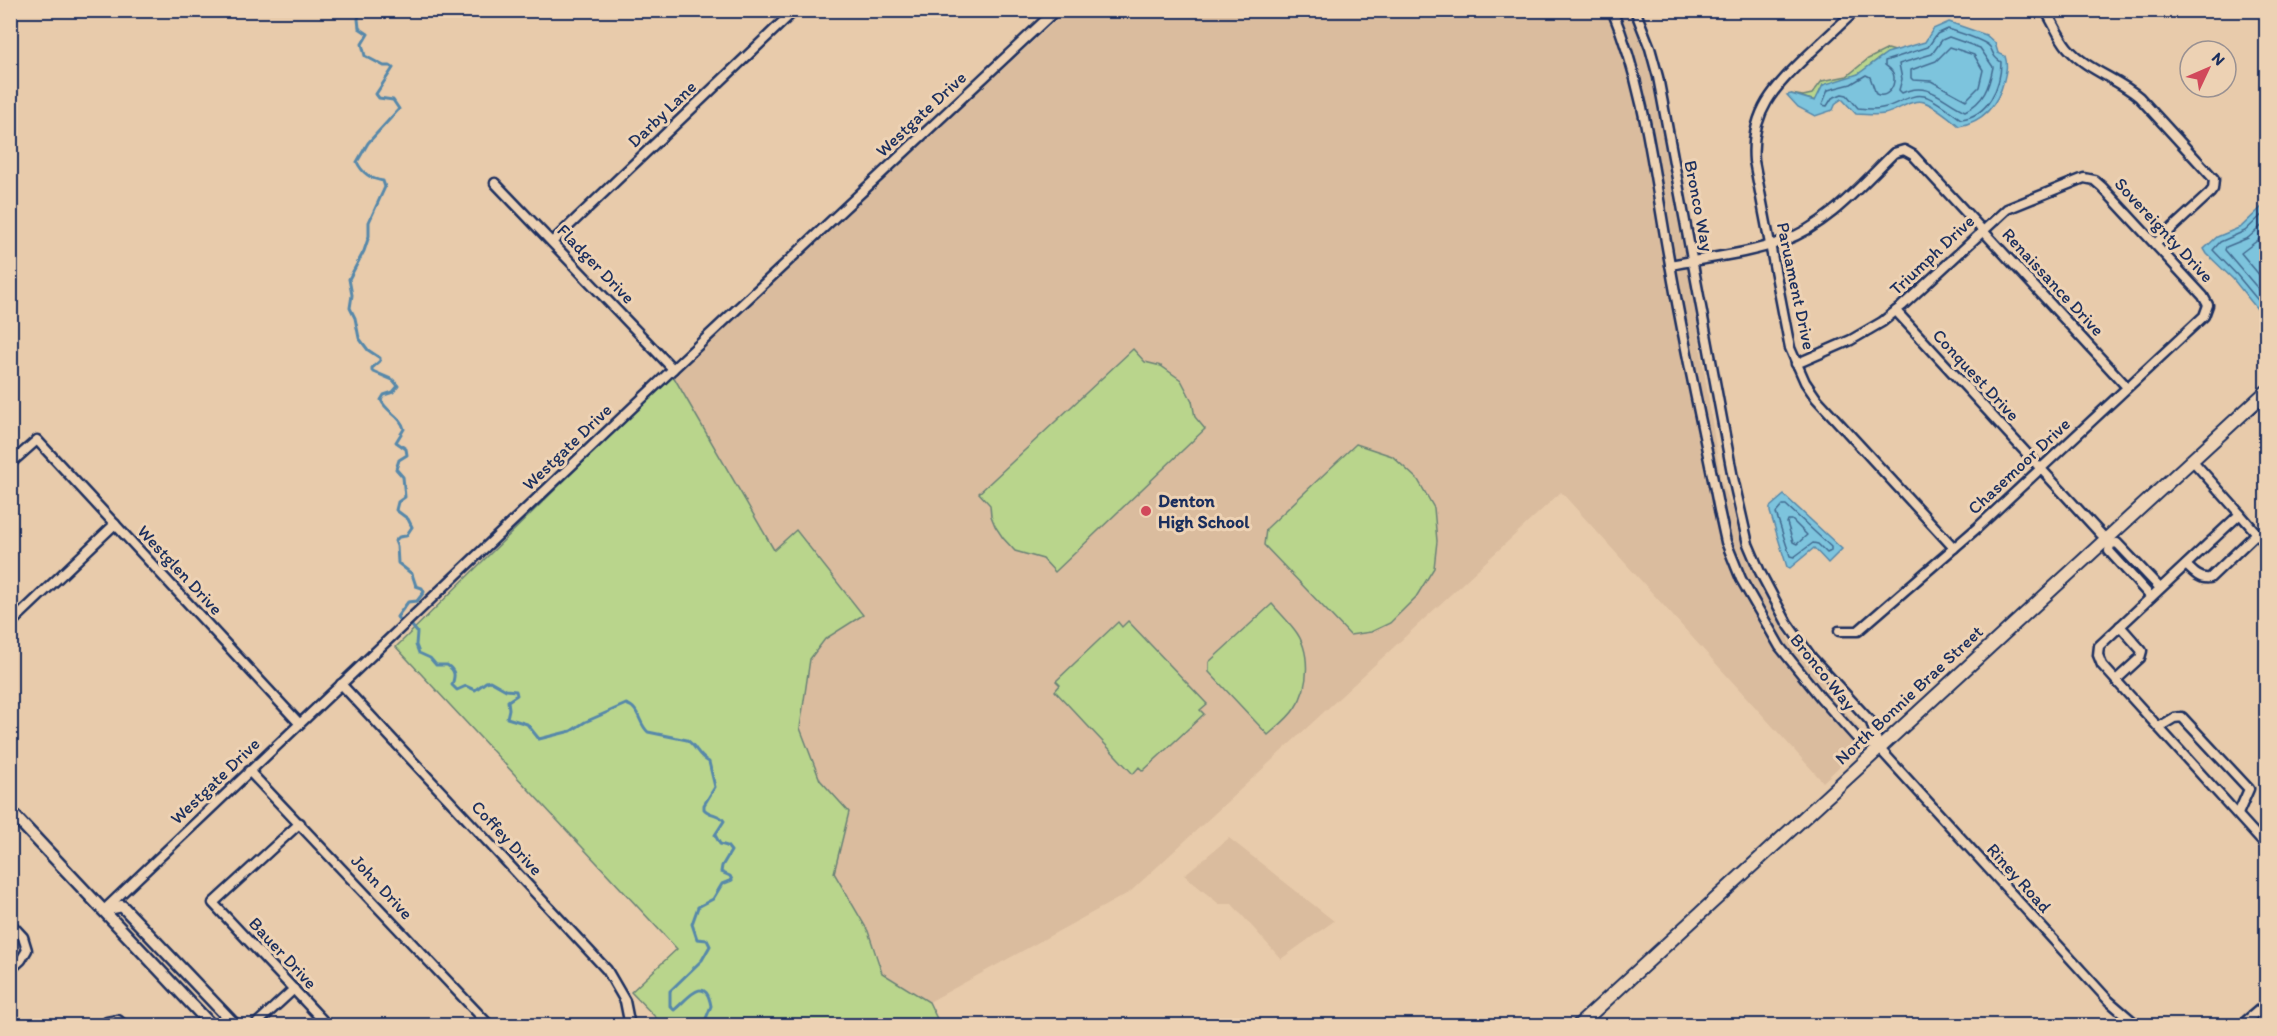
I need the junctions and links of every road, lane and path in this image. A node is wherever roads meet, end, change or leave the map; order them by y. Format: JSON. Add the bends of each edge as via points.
{"nodes":[{"id":1,"x":795,"y":10,"type":"edge"},
{"id":2,"x":1056,"y":10,"type":"edge"},
{"id":3,"x":1612,"y":10,"type":"edge"},
{"id":4,"x":1635,"y":10,"type":"edge"},
{"id":5,"x":1856,"y":10,"type":"edge"},
{"id":6,"x":2045,"y":10,"type":"edge"},
{"id":7,"x":2094,"y":180,"type":"joint"},
{"id":8,"x":495,"y":183,"type":"dead end"},
{"id":9,"x":1983,"y":230,"type":"junction"},
{"id":10,"x":552,"y":242,"type":"junction"},
{"id":11,"x":2156,"y":244,"type":"junction"},
{"id":12,"x":1770,"y":245,"type":"junction"},
{"id":13,"x":1693,"y":260,"type":"junction"},
{"id":14,"x":1670,"y":265,"type":"junction"},
{"id":15,"x":2208,"y":305,"type":"joint"},
{"id":16,"x":1896,"y":311,"type":"junction"},
{"id":17,"x":1796,"y":364,"type":"junction"},
{"id":18,"x":673,"y":369,"type":"junction"},
{"id":19,"x":2127,"y":387,"type":"junction"},
{"id":20,"x":2266,"y":392,"type":"edge"},
{"id":21,"x":2192,"y":460,"type":"junction"},
{"id":22,"x":10,"y":464,"type":"edge"},
{"id":23,"x":2040,"y":468,"type":"junction"},
{"id":24,"x":2240,"y":514,"type":"junction"},
{"id":25,"x":115,"y":524,"type":"junction"},
{"id":26,"x":2257,"y":534,"type":"junction"},
{"id":27,"x":2108,"y":542,"type":"junction"},
{"id":28,"x":2266,"y":544,"type":"edge"},
{"id":29,"x":1954,"y":548,"type":"junction"},
{"id":30,"x":2186,"y":565,"type":"junction"},
{"id":31,"x":2160,"y":588,"type":"junction"},
{"id":32,"x":2151,"y":597,"type":"junction"},
{"id":33,"x":10,"y":624,"type":"edge"},
{"id":34,"x":2120,"y":626,"type":"junction"},
{"id":35,"x":1839,"y":631,"type":"dead end"},
{"id":36,"x":2116,"y":680,"type":"junction"},
{"id":37,"x":341,"y":684,"type":"junction"},
{"id":38,"x":299,"y":723,"type":"junction"},
{"id":39,"x":2159,"y":727,"type":"junction"},
{"id":40,"x":1879,"y":748,"type":"junction"},
{"id":41,"x":249,"y":771,"type":"junction"},
{"id":42,"x":11,"y":813,"type":"edge"},
{"id":43,"x":2238,"y":814,"type":"junction"},
{"id":44,"x":300,"y":823,"type":"junction"},
{"id":45,"x":2266,"y":846,"type":"edge"},
{"id":46,"x":104,"y":910,"type":"junction"},
{"id":47,"x":10,"y":923,"type":"edge"},
{"id":48,"x":10,"y":970,"type":"edge"},
{"id":49,"x":294,"y":988,"type":"junction"},
{"id":50,"x":2266,"y":1004,"type":"edge"},
{"id":51,"x":2248,"y":1023,"type":"edge"},
{"id":52,"x":104,"y":1026,"type":"edge"},
{"id":53,"x":125,"y":1026,"type":"edge"},
{"id":54,"x":212,"y":1026,"type":"edge"},
{"id":55,"x":236,"y":1026,"type":"edge"},
{"id":56,"x":254,"y":1026,"type":"edge"},
{"id":57,"x":328,"y":1026,"type":"edge"},
{"id":58,"x":490,"y":1026,"type":"edge"},
{"id":59,"x":630,"y":1026,"type":"edge"},
{"id":60,"x":1578,"y":1026,"type":"edge"},
{"id":61,"x":2138,"y":1026,"type":"edge"}],
"edges":[{"from":1,"to":10,"type":"street","name":"Darby Lane"},
{"from":2,"to":18,"type":"street","name":"Westgate Drive"},
{"from":3,"to":14,"type":"street","name":"Bronco Way","via":[[1646,123]]},
{"from":4,"to":13,"type":"street","name":"Bronco Way","via":[[1658,77]]},
{"from":5,"to":12,"type":"street","name":"Paruament Drive","via":[[1782,80],[1761,112],[1754,151]]},
{"from":6,"to":11,"type":"street","via":[[2073,53],[2139,97],[2211,175],[2214,184],[2210,193]]},
{"from":7,"to":9,"type":"street","name":"Triumph Drive","via":[[2084,178],[2015,205]]},
{"from":7,"to":11,"type":"street","name":"Sovereignty Drive"},
{"from":8,"to":10,"type":"street","name":"Fladger Drive"},
{"from":9,"to":12,"type":"street","name":"Renaissance Drive","via":[[1904,150],[1894,153],[1829,215],[1797,235]]},
{"from":9,"to":16,"type":"street","name":"Triumph Drive"},
{"from":9,"to":19,"type":"street","name":"Renaissance Drive"},
{"from":10,"to":18,"type":"street","name":"Fladger Drive"},
{"from":11,"to":15,"type":"street","name":"Sovereignty Drive"},
{"from":12,"to":13,"type":"street"},
{"from":12,"to":17,"type":"street","name":"Paruament Drive"},
{"from":13,"to":14,"type":"street"},
{"from":13,"to":40,"type":"street","name":"Bronco Way","via":[[1748,544],[1787,623],[1812,658],[1870,722]]},
{"from":14,"to":40,"type":"street","name":"Bronco Way","via":[[1726,542],[1741,579],[1780,647],[1800,673],[1856,737]]},
{"from":15,"to":19,"type":"street","name":"Chasemoor Drive","via":[[2204,316]]},
{"from":16,"to":17,"type":"street","name":"Triumph Drive","via":[[1851,340]]},
{"from":16,"to":23,"type":"street","name":"Conquest Drive"},
{"from":17,"to":29,"type":"street","name":"Paruament Drive","via":[[1816,398]]},
{"from":18,"to":37,"type":"street","name":"Westgate Drive"},
{"from":19,"to":23,"type":"street","name":"Chasemoor Drive"},
{"from":20,"to":21,"type":"main road","name":"North Bonnie Brae Street"},
{"from":21,"to":24,"type":"street"},
{"from":21,"to":27,"type":"main road","name":"North Bonnie Brae Street"},
{"from":22,"to":25,"type":"street","name":"Westglen Drive","via":[[37,440]]},
{"from":23,"to":27,"type":"street","name":"Conquest Drive"},
{"from":23,"to":29,"type":"street","name":"Chasemoor Drive"},
{"from":24,"to":26,"type":"street"},
{"from":24,"to":30,"type":"street"},
{"from":25,"to":33,"type":"street"},
{"from":25,"to":38,"type":"street","name":"Westglen Drive"},
{"from":26,"to":28,"type":"street"},
{"from":26,"to":30,"type":"street","via":[[2210,578],[2194,573]]},
{"from":27,"to":31,"type":"street","via":[[2117,543]]},
{"from":27,"to":32,"type":"street","via":[[2109,551]]},
{"from":27,"to":40,"type":"main road","name":"North Bonnie Brae Street"},
{"from":29,"to":35,"type":"street","name":"Chasemoor Drive","via":[[1858,631]]},
{"from":30,"to":31,"type":"street"},
{"from":31,"to":32,"type":"street"},
{"from":32,"to":34,"type":"street"},
{"from":34,"to":36,"type":"street","via":[[2099,646],[2098,655]]},
{"from":34,"to":36,"type":"street","via":[[2142,651],[2140,658]]},
{"from":36,"to":39,"type":"street"},
{"from":37,"to":38,"type":"street","name":"Westgate Drive"},
{"from":37,"to":59,"type":"street","name":"Coffey Drive","via":[[608,970],[626,1001]]},
{"from":38,"to":41,"type":"street","name":"Westgate Drive"},
{"from":39,"to":43,"type":"street"},
{"from":39,"to":43,"type":"street","via":[[2182,717],[2249,789]]},
{"from":40,"to":60,"type":"main road","name":"North Bonnie Brae Street"},
{"from":40,"to":61,"type":"street","name":"Riney Road","via":[[2109,1001]]},
{"from":41,"to":44,"type":"street","name":"John Drive"},
{"from":41,"to":46,"type":"street","name":"Westgate Drive"},
{"from":42,"to":46,"type":"street"},
{"from":43,"to":45,"type":"street"},
{"from":44,"to":49,"type":"street","name":"Bauer Drive","via":[[213,903]]},
{"from":44,"to":58,"type":"street","name":"John Drive"},
{"from":46,"to":54,"type":"street"},
{"from":46,"to":55,"type":"street","via":[[122,906]]},
{"from":47,"to":48,"type":"street","via":[[23,937],[27,950]]},
{"from":49,"to":56,"type":"street"},
{"from":49,"to":57,"type":"street","name":"Bauer Drive"},
{"from":50,"to":51,"type":"street"},
{"from":52,"to":53,"type":"street","via":[[118,1020]]}]}
